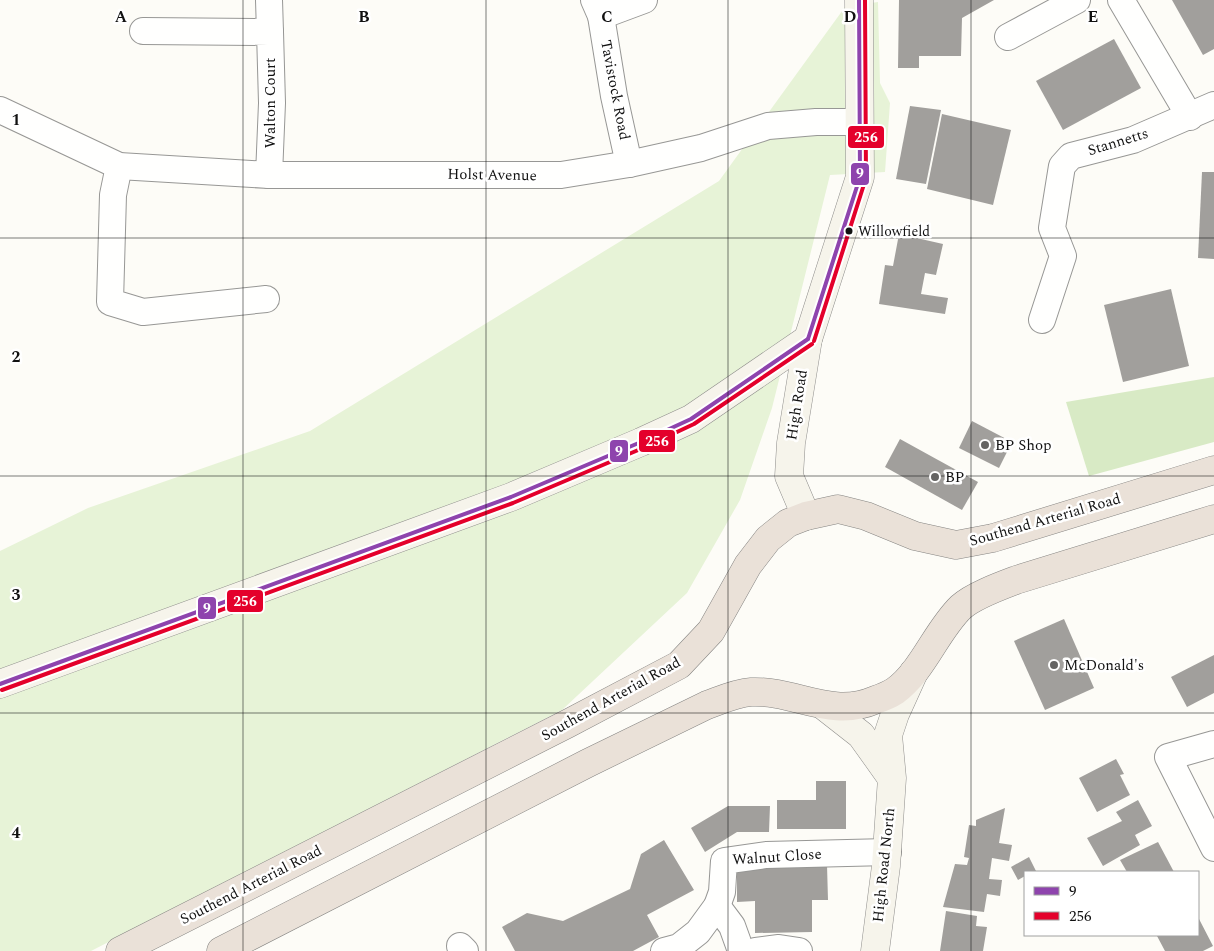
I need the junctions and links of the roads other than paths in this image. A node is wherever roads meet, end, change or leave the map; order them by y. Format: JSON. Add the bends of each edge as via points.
{"nodes":[{"id":1,"x":269,"y":0,"type":"edge"},
{"id":2,"x":644,"y":0,"type":"edge"},
{"id":3,"x":859,"y":0,"type":"edge"},
{"id":4,"x":1077,"y":0,"type":"edge"},
{"id":5,"x":1122,"y":0,"type":"edge"},
{"id":6,"x":597,"y":8,"type":"edge"},
{"id":7,"x":143,"y":31,"type":"dead end"},
{"id":8,"x":270,"y":32,"type":"junction"},
{"id":9,"x":1008,"y":37,"type":"dead end"},
{"id":10,"x":1214,"y":105,"type":"edge"},
{"id":11,"x":0,"y":110,"type":"edge"},
{"id":12,"x":1190,"y":117,"type":"junction"},
{"id":13,"x":859,"y":122,"type":"junction"},
{"id":14,"x":629,"y":164,"type":"junction"},
{"id":15,"x":120,"y":166,"type":"junction"},
{"id":16,"x":269,"y":175,"type":"junction"},
{"id":17,"x":266,"y":299,"type":"dead end"},
{"id":18,"x":1042,"y":320,"type":"dead end"},
{"id":19,"x":808,"y":339,"type":"junction"},
{"id":20,"x":1214,"y":470,"type":"edge"},
{"id":21,"x":806,"y":516,"type":"junction"},
{"id":22,"x":1214,"y":519,"type":"edge"},
{"id":23,"x":914,"y":672,"type":"junction"},
{"id":24,"x":0,"y":684,"type":"edge"},
{"id":25,"x":824,"y":706,"type":"junction"},
{"id":26,"x":1214,"y":744,"type":"edge"},
{"id":27,"x":892,"y":778,"type":"junction"},
{"id":28,"x":1214,"y":848,"type":"edge"},
{"id":29,"x":888,"y":852,"type":"junction"},
{"id":30,"x":716,"y":906,"type":"junction"},
{"id":31,"x":120,"y":951,"type":"edge"},
{"id":32,"x":221,"y":951,"type":"edge"},
{"id":33,"x":664,"y":951,"type":"edge"},
{"id":34,"x":742,"y":951,"type":"edge"},
{"id":35,"x":756,"y":951,"type":"edge"},
{"id":36,"x":800,"y":951,"type":"edge"},
{"id":37,"x":875,"y":951,"type":"edge"}],
"edges":[{"from":1,"to":8,"type":"street","name":"Walton Court"},
{"from":2,"to":6,"type":"street","name":"Tavistock Road"},
{"from":3,"to":13,"type":"street","name":"High Road"},
{"from":4,"to":9,"type":"street"},
{"from":5,"to":12,"type":"street"},
{"from":6,"to":14,"type":"street","name":"Tavistock Road"},
{"from":7,"to":8,"type":"street"},
{"from":8,"to":16,"type":"street","name":"Walton Court"},
{"from":10,"to":12,"type":"street","name":"Stannetts"},
{"from":11,"to":15,"type":"street","name":"Holst Avenue"},
{"from":12,"to":18,"type":"street","name":"Stannetts","via":[[1133,140],[1071,156],[1062,166],[1052,228],[1063,256]]},
{"from":13,"to":14,"type":"street","name":"Holst Avenue","via":[[768,126],[701,148]]},
{"from":13,"to":19,"type":"street","name":"High Road","via":[[860,177]]},
{"from":14,"to":16,"type":"street","name":"Holst Avenue","via":[[561,176]]},
{"from":15,"to":16,"type":"street","name":"Holst Avenue"},
{"from":15,"to":17,"type":"street","via":[[113,195],[110,302],[143,312]]},
{"from":19,"to":21,"type":"street","name":"High Road","via":[[791,442],[789,476]]},
{"from":19,"to":24,"type":"street","via":[[691,419],[641,442],[502,500]]},
{"from":20,"to":21,"type":"highway","name":"Southend Arterial Road","via":[[993,538],[956,545],[915,536],[866,516],[838,509]]},
{"from":21,"to":31,"type":"highway","name":"Southend Arterial Road","via":[[788,523],[768,539],[748,565],[711,631],[679,665]]},
{"from":22,"to":23,"type":"highway","via":[[1016,580],[987,592],[962,606]]},
{"from":23,"to":25,"type":"highway","via":[[895,691],[872,701],[848,708]]},
{"from":23,"to":27,"type":"street","name":"High Road North","via":[[888,735]]},
{"from":25,"to":27,"type":"street","via":[[861,735]]},
{"from":25,"to":32,"type":"highway","via":[[784,695],[751,692],[708,705]]},
{"from":26,"to":28,"type":"street","via":[[1168,756]]},
{"from":27,"to":29,"type":"street","name":"High Road North"},
{"from":29,"to":30,"type":"street","name":"Walnut Close","via":[[766,856],[724,861],[722,892]]},
{"from":29,"to":37,"type":"street","name":"High Road North"},
{"from":30,"to":33,"type":"street","name":"Walnut Close","via":[[698,932],[679,947]]},
{"from":30,"to":34,"type":"street","via":[[732,926]]},
{"from":35,"to":36,"type":"street","via":[[779,948]]}]}
